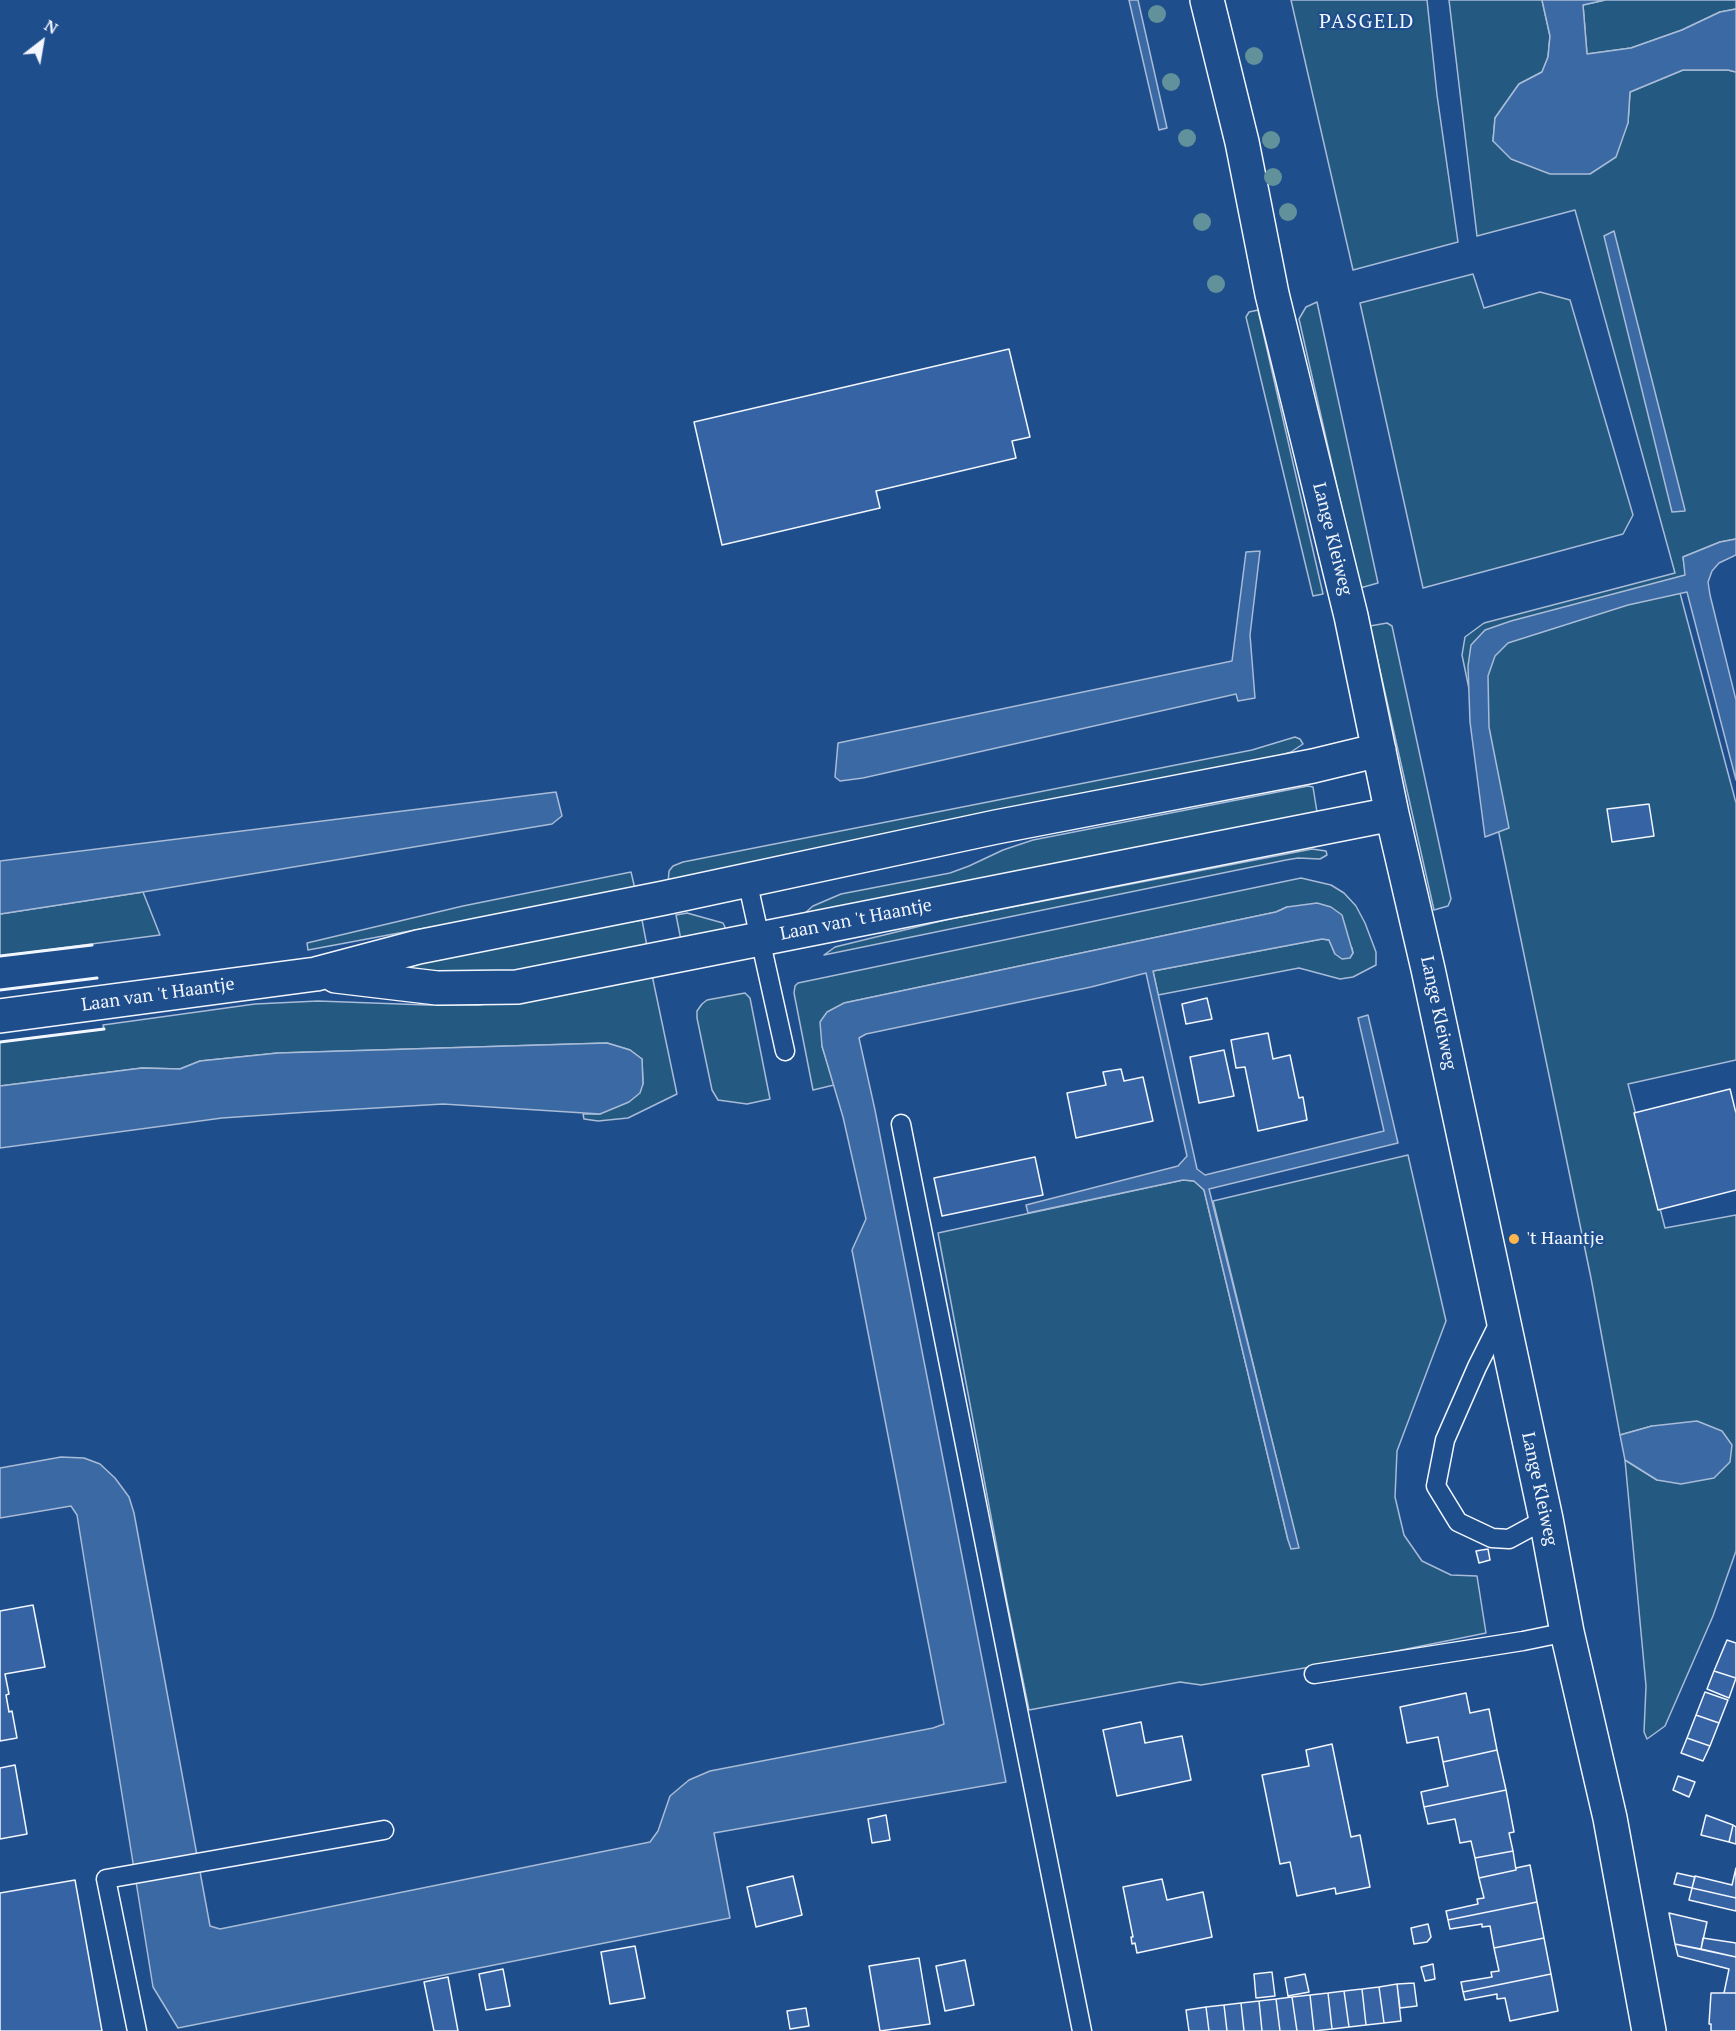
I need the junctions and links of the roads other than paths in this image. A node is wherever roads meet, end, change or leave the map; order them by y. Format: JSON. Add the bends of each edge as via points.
{"nodes":[{"id":1,"x":1207,"y":0,"type":"edge"},
{"id":2,"x":1379,"y":750,"type":"junction"},
{"id":3,"x":1392,"y":814,"type":"junction"},
{"id":4,"x":747,"y":880,"type":"junction"},
{"id":5,"x":760,"y":939,"type":"junction"},
{"id":6,"x":316,"y":974,"type":"junction"},
{"id":7,"x":0,"y":1016,"type":"edge"},
{"id":8,"x":785,"y":1052,"type":"dead end"},
{"id":9,"x":902,"y":1124,"type":"dead end"},
{"id":10,"x":1503,"y":1315,"type":"junction"},
{"id":11,"x":1546,"y":1519,"type":"junction"},
{"id":12,"x":1567,"y":1632,"type":"junction"},
{"id":13,"x":1314,"y":1674,"type":"dead end"},
{"id":14,"x":384,"y":1830,"type":"dead end"},
{"id":15,"x":138,"y":2031,"type":"edge"},
{"id":16,"x":1083,"y":2031,"type":"edge"},
{"id":17,"x":1649,"y":2031,"type":"edge"}],
"edges":[{"from":1,"to":2,"type":"street","name":"Lange Kleiweg"},
{"from":2,"to":3,"type":"street","name":"Lange Kleiweg"},
{"from":2,"to":4,"type":"street","name":"Laan van 't Haantje"},
{"from":3,"to":5,"type":"street","name":"Laan van 't Haantje"},
{"from":3,"to":10,"type":"street","name":"Lange Kleiweg"},
{"from":4,"to":5,"type":"lane"},
{"from":4,"to":6,"type":"street","name":"Laan van 't Haantje","via":[[418,947]]},
{"from":5,"to":6,"type":"street","name":"Laan van 't Haantje","via":[[518,987],[437,988]]},
{"from":5,"to":8,"type":"lane"},
{"from":6,"to":7,"type":"street","name":"Laan van 't Haantje"},
{"from":9,"to":16,"type":"lane"},
{"from":10,"to":11,"type":"street","name":"Lange Kleiweg"},
{"from":10,"to":11,"type":"lane","via":[[1444,1440],[1436,1486],[1458,1522],[1492,1538],[1509,1539]]},
{"from":11,"to":12,"type":"street","name":"Lange Kleiweg"},
{"from":12,"to":13,"type":"lane"},
{"from":12,"to":17,"type":"street","name":"Lange Kleiweg","via":[[1610,1818]]},
{"from":14,"to":15,"type":"lane","via":[[106,1879]]}]}
